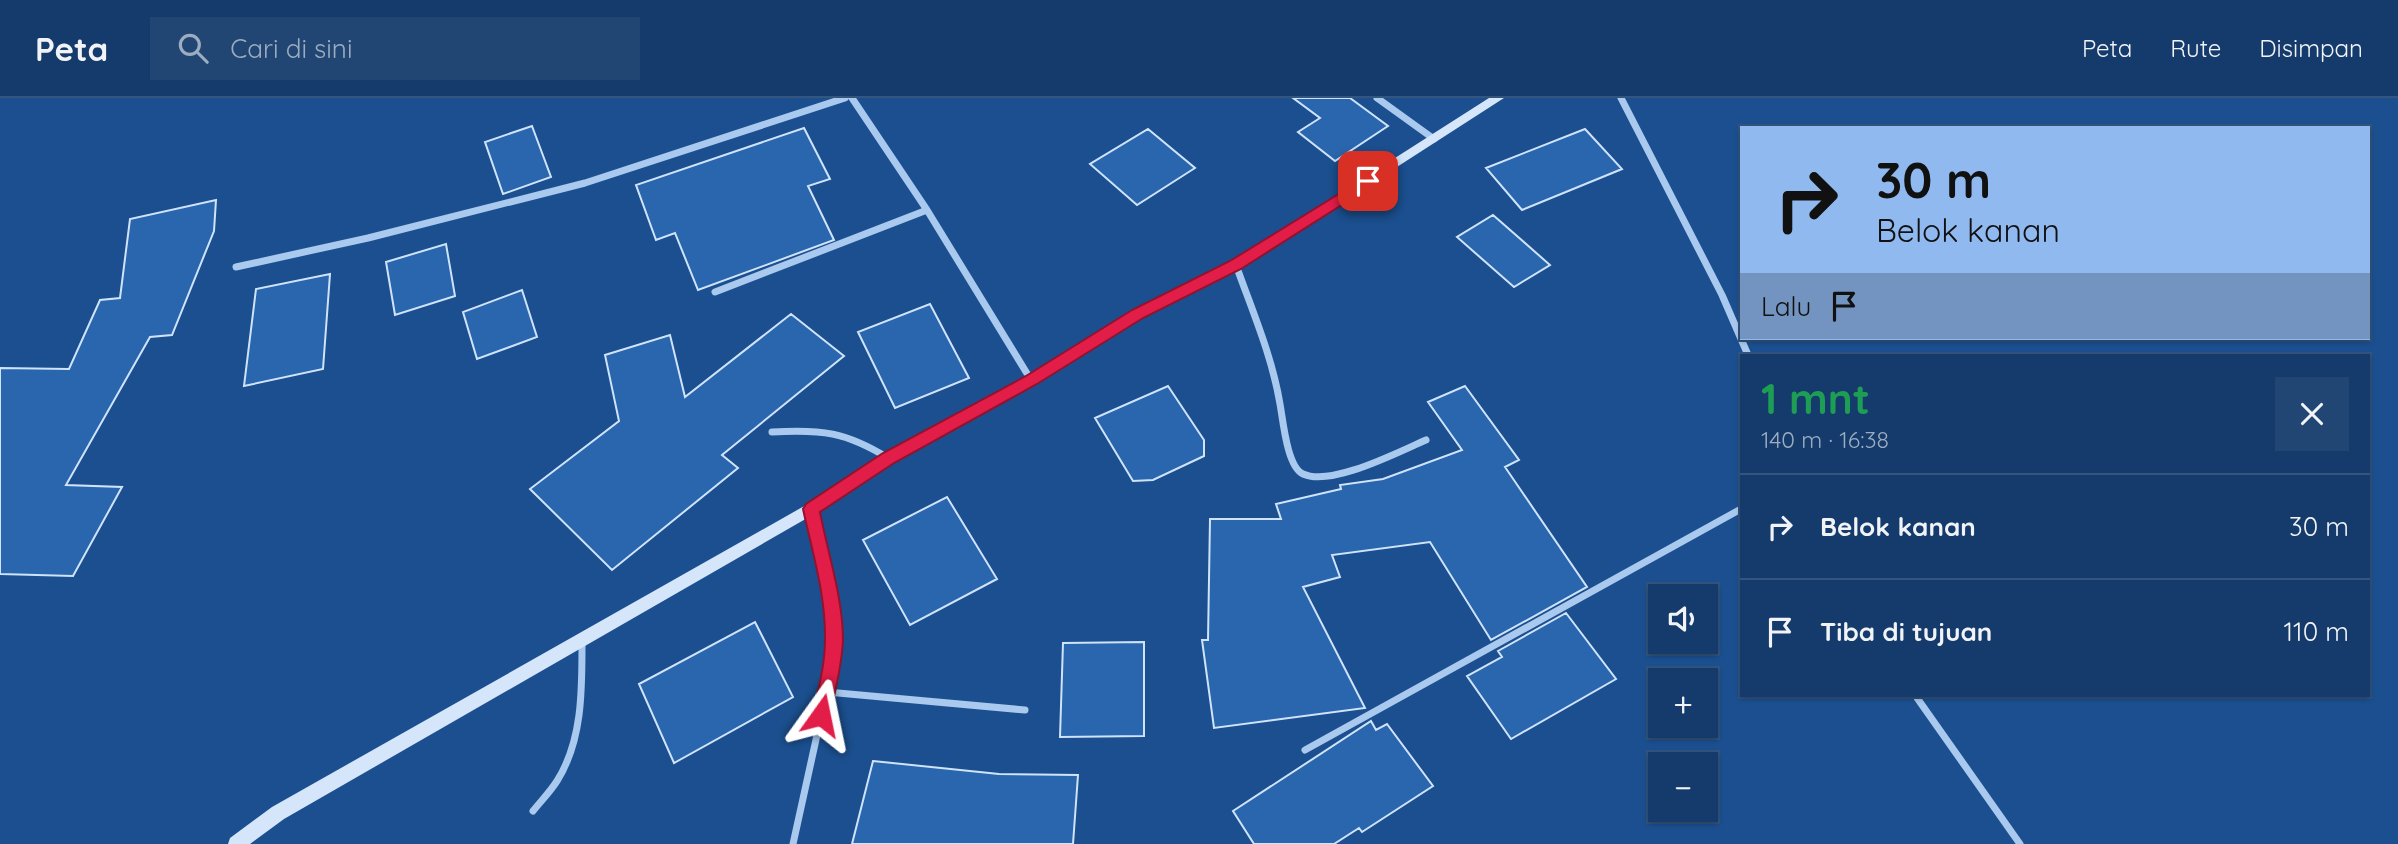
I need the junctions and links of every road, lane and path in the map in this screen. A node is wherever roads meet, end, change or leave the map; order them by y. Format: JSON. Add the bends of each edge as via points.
{"nodes":[{"id":1,"x":845,"y":98,"type":"edge"},
{"id":2,"x":852,"y":98,"type":"edge"},
{"id":3,"x":1377,"y":98,"type":"edge"},
{"id":4,"x":1498,"y":98,"type":"edge"},
{"id":5,"x":1621,"y":98,"type":"edge"},
{"id":6,"x":1434,"y":139,"type":"junction"},
{"id":7,"x":927,"y":210,"type":"junction"},
{"id":8,"x":1236,"y":265,"type":"junction"},
{"id":9,"x":236,"y":267,"type":"dead end"},
{"id":10,"x":715,"y":292,"type":"dead end"},
{"id":11,"x":1740,"y":337,"type":"edge"},
{"id":12,"x":1031,"y":380,"type":"junction"},
{"id":13,"x":772,"y":432,"type":"dead end"},
{"id":14,"x":1426,"y":440,"type":"dead end"},
{"id":15,"x":888,"y":458,"type":"junction"},
{"id":16,"x":811,"y":509,"type":"junction"},
{"id":17,"x":1740,"y":510,"type":"edge"},
{"id":18,"x":582,"y":641,"type":"junction"},
{"id":19,"x":827,"y":691,"type":"junction"},
{"id":20,"x":1916,"y":697,"type":"edge"},
{"id":21,"x":1026,"y":710,"type":"dead end"},
{"id":22,"x":1305,"y":751,"type":"dead end"},
{"id":23,"x":533,"y":811,"type":"dead end"},
{"id":24,"x":236,"y":844,"type":"edge"},
{"id":25,"x":793,"y":844,"type":"edge"},
{"id":26,"x":2020,"y":844,"type":"edge"}],
"edges":[{"from":1,"to":9,"type":"street","via":[[585,183]]},
{"from":2,"to":7,"type":"street"},
{"from":3,"to":6,"type":"street"},
{"from":4,"to":6,"type":"street"},
{"from":5,"to":11,"type":"street"},
{"from":6,"to":8,"type":"street"},
{"from":7,"to":10,"type":"street"},
{"from":7,"to":12,"type":"street"},
{"from":8,"to":12,"type":"street","via":[[1137,314]]},
{"from":8,"to":14,"type":"street","via":[[1276,380],[1295,467],[1303,474],[1328,477]]},
{"from":12,"to":15,"type":"street"},
{"from":13,"to":15,"type":"street","via":[[839,431]]},
{"from":15,"to":16,"type":"street"},
{"from":16,"to":18,"type":"street"},
{"from":16,"to":19,"type":"street","via":[[832,614],[834,640]]},
{"from":17,"to":22,"type":"street"},
{"from":18,"to":23,"type":"street","via":[[582,703],[571,744],[559,778]]},
{"from":18,"to":24,"type":"street","via":[[278,813]]},
{"from":19,"to":21,"type":"street"},
{"from":19,"to":25,"type":"street"},
{"from":20,"to":26,"type":"street"}]}
